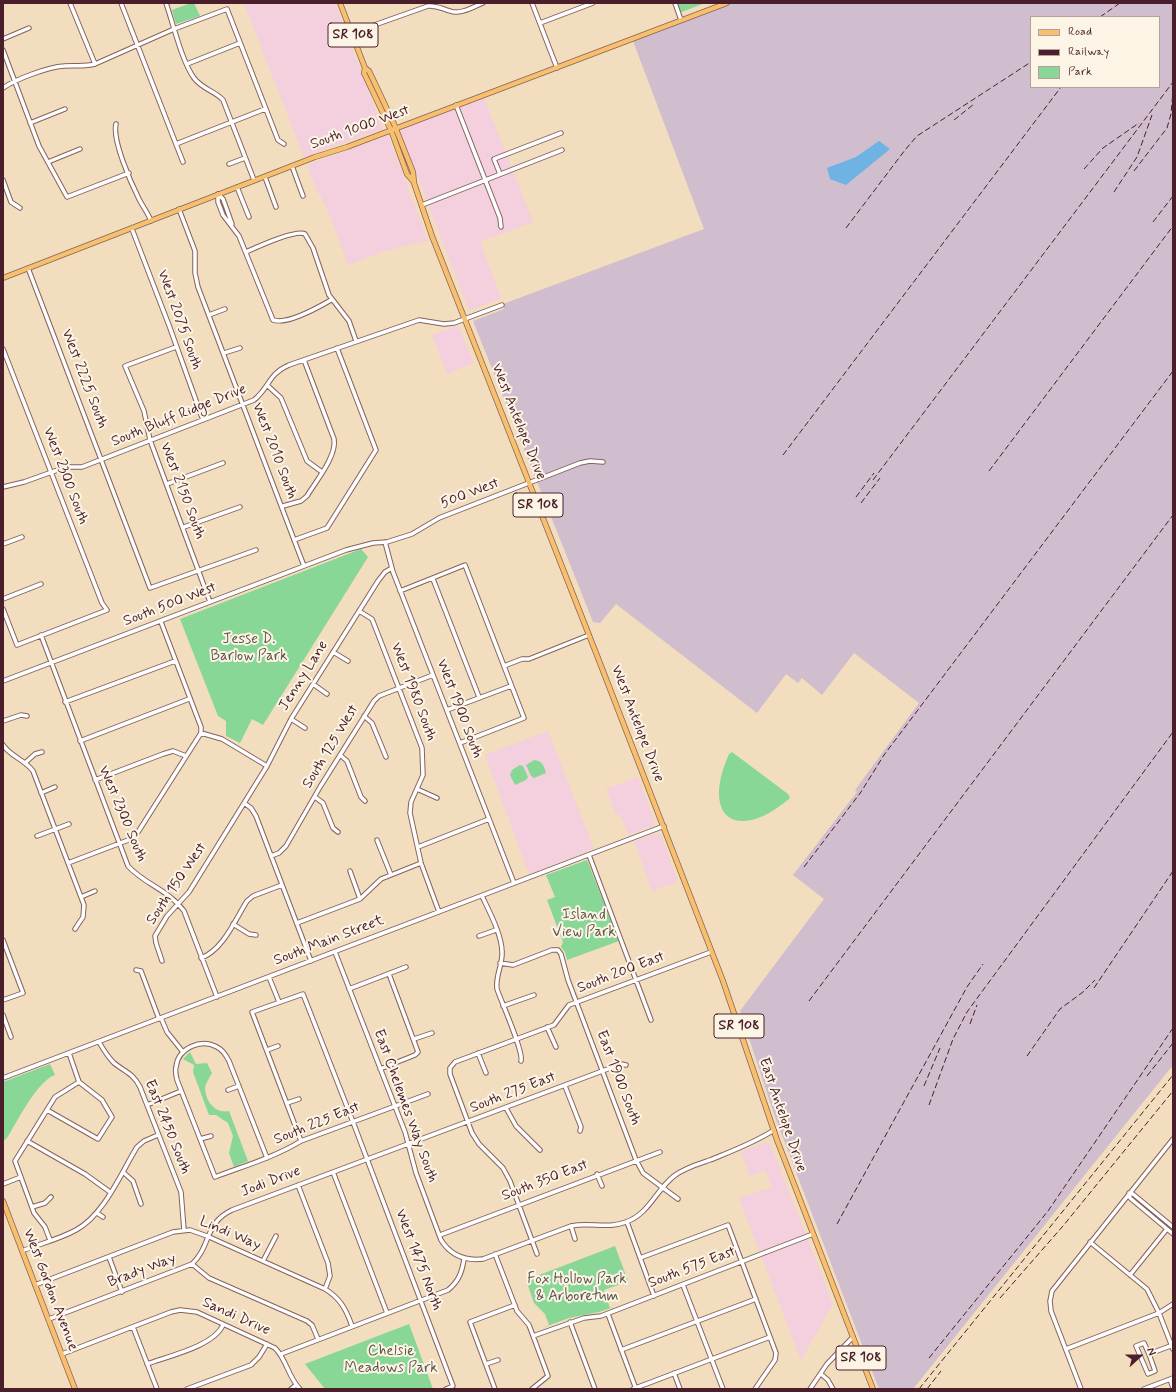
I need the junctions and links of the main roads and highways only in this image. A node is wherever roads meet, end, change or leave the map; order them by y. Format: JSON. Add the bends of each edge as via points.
{"nodes":[{"id":1,"x":340,"y":3,"type":"edge"},
{"id":2,"x":727,"y":3,"type":"edge"},
{"id":3,"x":365,"y":68,"type":"junction"},
{"id":4,"x":396,"y":128,"type":"junction"},
{"id":5,"x":391,"y":130,"type":"junction"},
{"id":6,"x":414,"y":182,"type":"junction"},
{"id":7,"x":3,"y":278,"type":"edge"},
{"id":8,"x":664,"y":826,"type":"joint"},
{"id":9,"x":3,"y":1200,"type":"edge"},
{"id":10,"x":75,"y":1389,"type":"edge"},
{"id":11,"x":872,"y":1389,"type":"edge"}],
"edges":[{"from":1,"to":3,"type":"main road","name":"West Antelope Drive","number":"SR 108"},
{"from":2,"to":4,"type":"main road","name":"South 1000 West"},
{"from":3,"to":4,"type":"main road","name":"West Antelope Drive","number":"SR 108","via":[[370,71]]},
{"from":3,"to":5,"type":"main road","name":"West Antelope Drive","number":"SR 108","via":[[364,73]]},
{"from":4,"to":5,"type":"main road","name":"South 1000 West"},
{"from":4,"to":6,"type":"main road","name":"West Antelope Drive","number":"SR 108","via":[[413,172]]},
{"from":5,"to":6,"type":"main road","name":"West Antelope Drive","number":"SR 108","via":[[407,174]]},
{"from":5,"to":7,"type":"main road","name":"South 1000 West","via":[[254,180]]},
{"from":6,"to":8,"type":"main road","name":"West Antelope Drive","number":"SR 108","via":[[464,319]]},
{"from":8,"to":11,"type":"main road","name":"East Antelope Drive","number":"SR 108","via":[[734,1011],[774,1130]]},
{"from":9,"to":10,"type":"main road","name":"West Gordon Avenue"}]}
